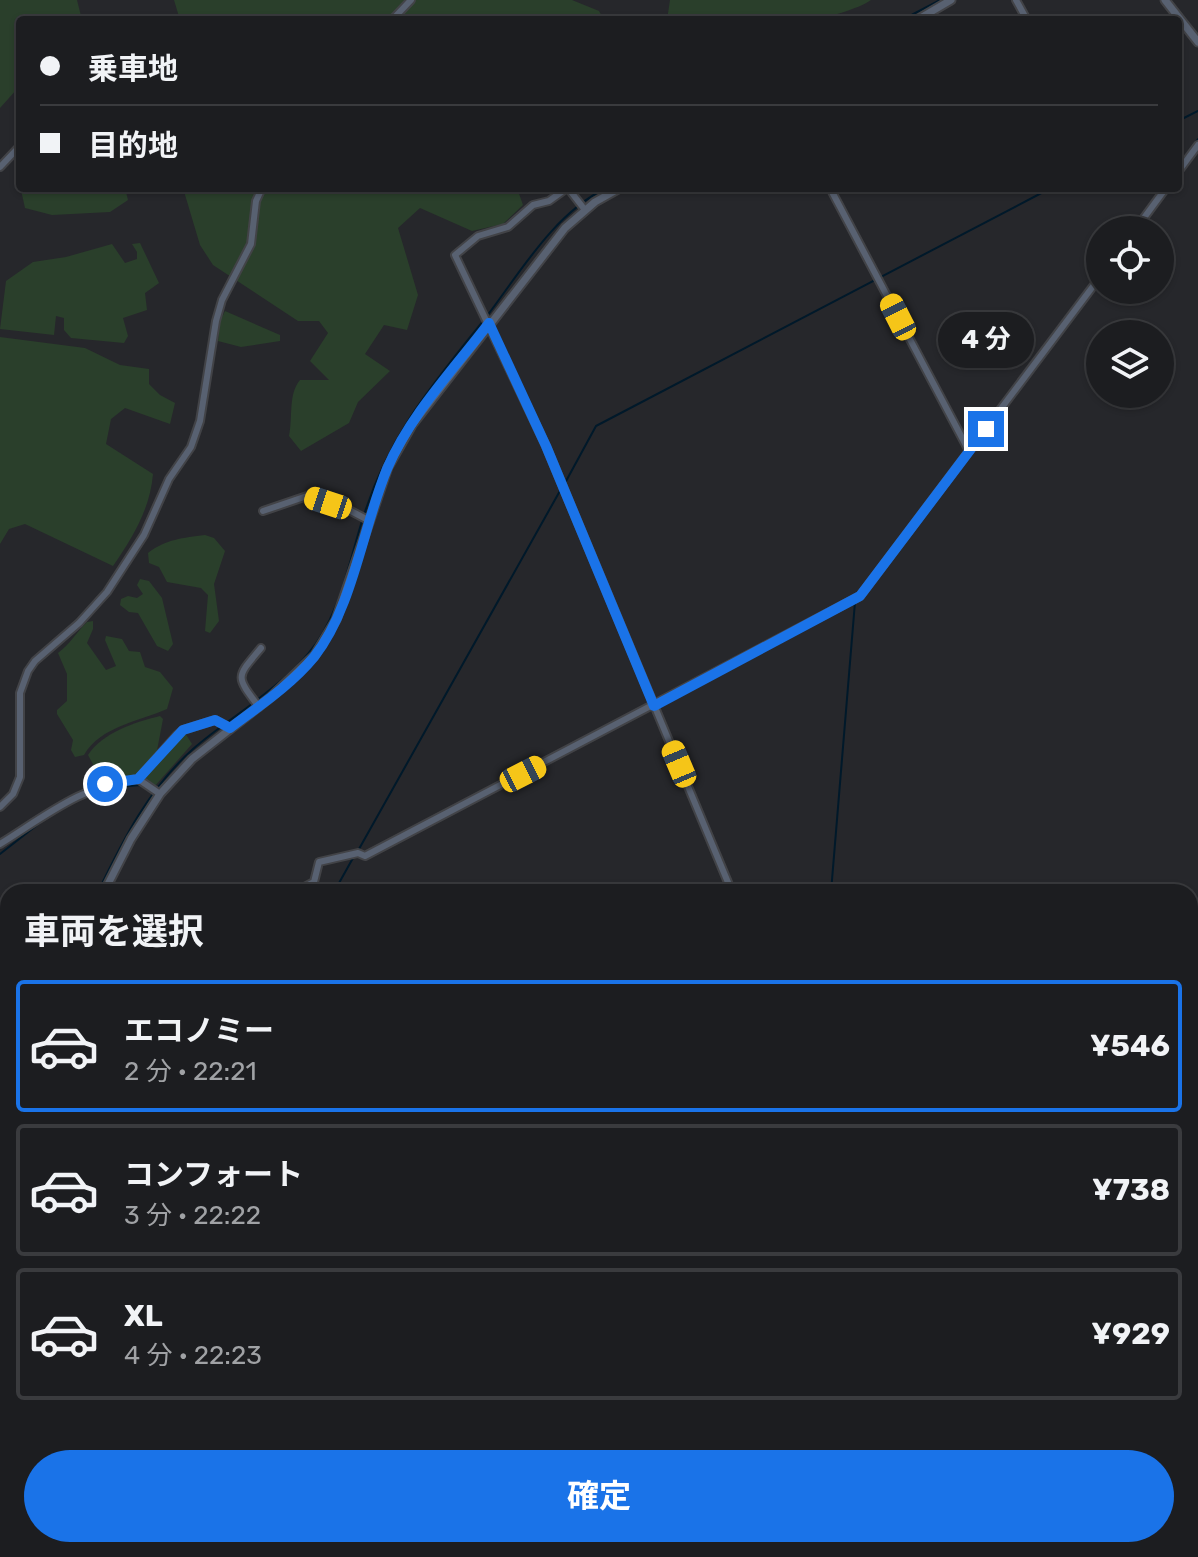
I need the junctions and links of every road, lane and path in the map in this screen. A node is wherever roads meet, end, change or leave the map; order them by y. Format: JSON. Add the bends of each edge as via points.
{"nodes":[{"id":1,"x":411,"y":0,"type":"edge"},
{"id":2,"x":951,"y":0,"type":"edge"},
{"id":3,"x":1165,"y":0,"type":"edge"},
{"id":4,"x":396,"y":16,"type":"edge"},
{"id":5,"x":924,"y":16,"type":"edge"},
{"id":6,"x":1178,"y":16,"type":"edge"},
{"id":7,"x":1182,"y":22,"type":"edge"},
{"id":8,"x":1198,"y":42,"type":"edge"},
{"id":9,"x":1198,"y":145,"type":"edge"},
{"id":10,"x":16,"y":150,"type":"edge"},
{"id":11,"x":0,"y":167,"type":"edge"},
{"id":12,"x":1182,"y":167,"type":"edge"},
{"id":13,"x":260,"y":192,"type":"edge"},
{"id":14,"x":562,"y":192,"type":"edge"},
{"id":15,"x":571,"y":192,"type":"edge"},
{"id":16,"x":614,"y":192,"type":"edge"},
{"id":17,"x":832,"y":192,"type":"edge"},
{"id":18,"x":1163,"y":192,"type":"edge"},
{"id":19,"x":585,"y":210,"type":"junction"},
{"id":20,"x":1145,"y":216,"type":"edge"},
{"id":21,"x":1086,"y":296,"type":"edge"},
{"id":22,"x":489,"y":323,"type":"junction"},
{"id":23,"x":969,"y":451,"type":"junction"},
{"id":24,"x":263,"y":511,"type":"dead end"},
{"id":25,"x":370,"y":521,"type":"junction"},
{"id":26,"x":261,"y":648,"type":"dead end"},
{"id":27,"x":654,"y":706,"type":"junction"},
{"id":28,"x":259,"y":707,"type":"junction"},
{"id":29,"x":230,"y":728,"type":"junction"},
{"id":30,"x":138,"y":779,"type":"junction"},
{"id":31,"x":160,"y":794,"type":"junction"},
{"id":32,"x":0,"y":807,"type":"edge"},
{"id":33,"x":0,"y":844,"type":"edge"},
{"id":34,"x":108,"y":884,"type":"edge"},
{"id":35,"x":310,"y":884,"type":"edge"},
{"id":36,"x":729,"y":884,"type":"edge"}],
"edges":[{"from":1,"to":4,"type":"street"},
{"from":2,"to":5,"type":"street"},
{"from":3,"to":6,"type":"street"},
{"from":7,"to":8,"type":"street"},
{"from":9,"to":12,"type":"street"},
{"from":10,"to":11,"type":"street"},
{"from":13,"to":32,"type":"street","via":[[251,244],[216,321],[191,447],[107,592],[28,671],[20,693],[20,777]]},
{"from":14,"to":22,"type":"street","via":[[533,205],[508,227],[478,236],[455,255]]},
{"from":15,"to":19,"type":"street"},
{"from":16,"to":19,"type":"street"},
{"from":17,"to":23,"type":"street"},
{"from":18,"to":20,"type":"street"},
{"from":19,"to":22,"type":"street","via":[[543,253]]},
{"from":21,"to":23,"type":"street"},
{"from":22,"to":25,"type":"street","via":[[412,425],[388,467]]},
{"from":22,"to":27,"type":"street"},
{"from":23,"to":27,"type":"street","via":[[860,598]]},
{"from":24,"to":25,"type":"street","via":[[307,496]]},
{"from":25,"to":28,"type":"street","via":[[327,638],[302,670]]},
{"from":26,"to":28,"type":"street","via":[[240,678]]},
{"from":27,"to":35,"type":"street","via":[[365,856],[319,862]]},
{"from":27,"to":36,"type":"street"},
{"from":28,"to":29,"type":"street"},
{"from":29,"to":30,"type":"street","via":[[215,720],[183,730]]},
{"from":29,"to":31,"type":"street"},
{"from":30,"to":31,"type":"street"},
{"from":30,"to":33,"type":"street","via":[[81,793]]},
{"from":31,"to":34,"type":"street"}]}
